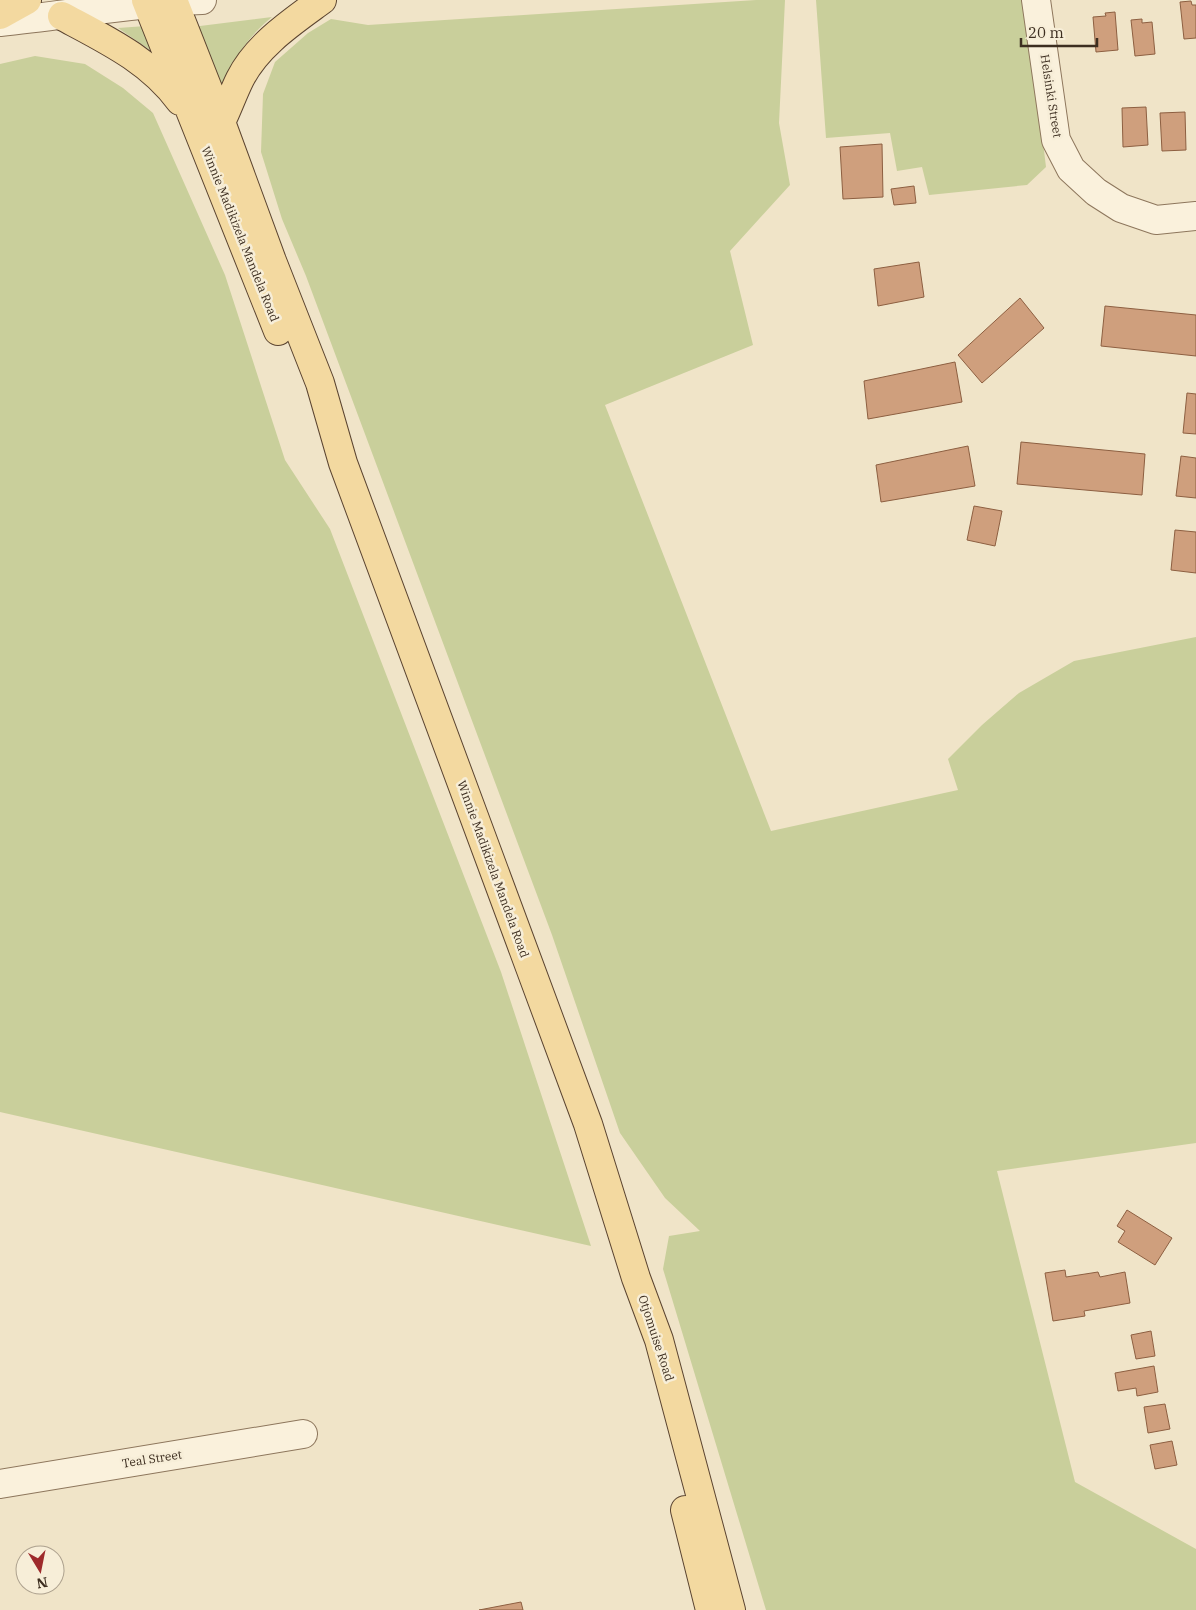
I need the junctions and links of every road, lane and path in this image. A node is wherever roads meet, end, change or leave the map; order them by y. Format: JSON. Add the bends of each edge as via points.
{"nodes":[{"id":1,"x":27,"y":0,"type":"edge"},
{"id":2,"x":202,"y":0,"type":"edge"},
{"id":3,"x":322,"y":0,"type":"edge"},
{"id":4,"x":1036,"y":0,"type":"edge"},
{"id":5,"x":160,"y":2,"type":"edge"},
{"id":6,"x":0,"y":15,"type":"edge"},
{"id":7,"x":62,"y":16,"type":"junction"},
{"id":8,"x":0,"y":22,"type":"edge"},
{"id":9,"x":194,"y":120,"type":"junction"},
{"id":10,"x":221,"y":122,"type":"junction"},
{"id":11,"x":1196,"y":216,"type":"edge"},
{"id":12,"x":343,"y":463,"type":"junction"},
{"id":13,"x":636,"y":1278,"type":"junction"},
{"id":14,"x":303,"y":1434,"type":"dead end"},
{"id":15,"x":0,"y":1484,"type":"edge"},
{"id":16,"x":710,"y":1610,"type":"edge"},
{"id":17,"x":731,"y":1610,"type":"edge"}],
"edges":[{"from":1,"to":6,"type":"main road"},
{"from":2,"to":5,"type":"street"},
{"from":3,"to":10,"type":"main road","via":[[271,40],[250,63]]},
{"from":4,"to":11,"type":"street","name":"Helsinki Street","via":[[1056,140],[1071,169],[1096,192],[1121,208],[1156,220]]},
{"from":5,"to":7,"type":"street"},
{"from":5,"to":9,"type":"main road","name":"Winnie Madikizela Mandela Road"},
{"from":5,"to":10,"type":"main road","name":"Winnie Madikizela Mandela Road"},
{"from":7,"to":8,"type":"street"},
{"from":7,"to":9,"type":"main road","via":[[135,56],[176,96]]},
{"from":9,"to":12,"type":"main road","name":"Winnie Madikizela Mandela Road","via":[[303,391]]},
{"from":10,"to":12,"type":"main road","name":"Winnie Madikizela Mandela Road","via":[[320,383]]},
{"from":12,"to":13,"type":"main road","name":"Winnie Madikizela Mandela Road","via":[[588,1124]]},
{"from":13,"to":16,"type":"main road","name":"Otjomuise Road","via":[[644,1343]]},
{"from":13,"to":17,"type":"main road","name":"Otjomuise Road","via":[[659,1340]]},
{"from":14,"to":15,"type":"street","name":"Teal Street"}]}
